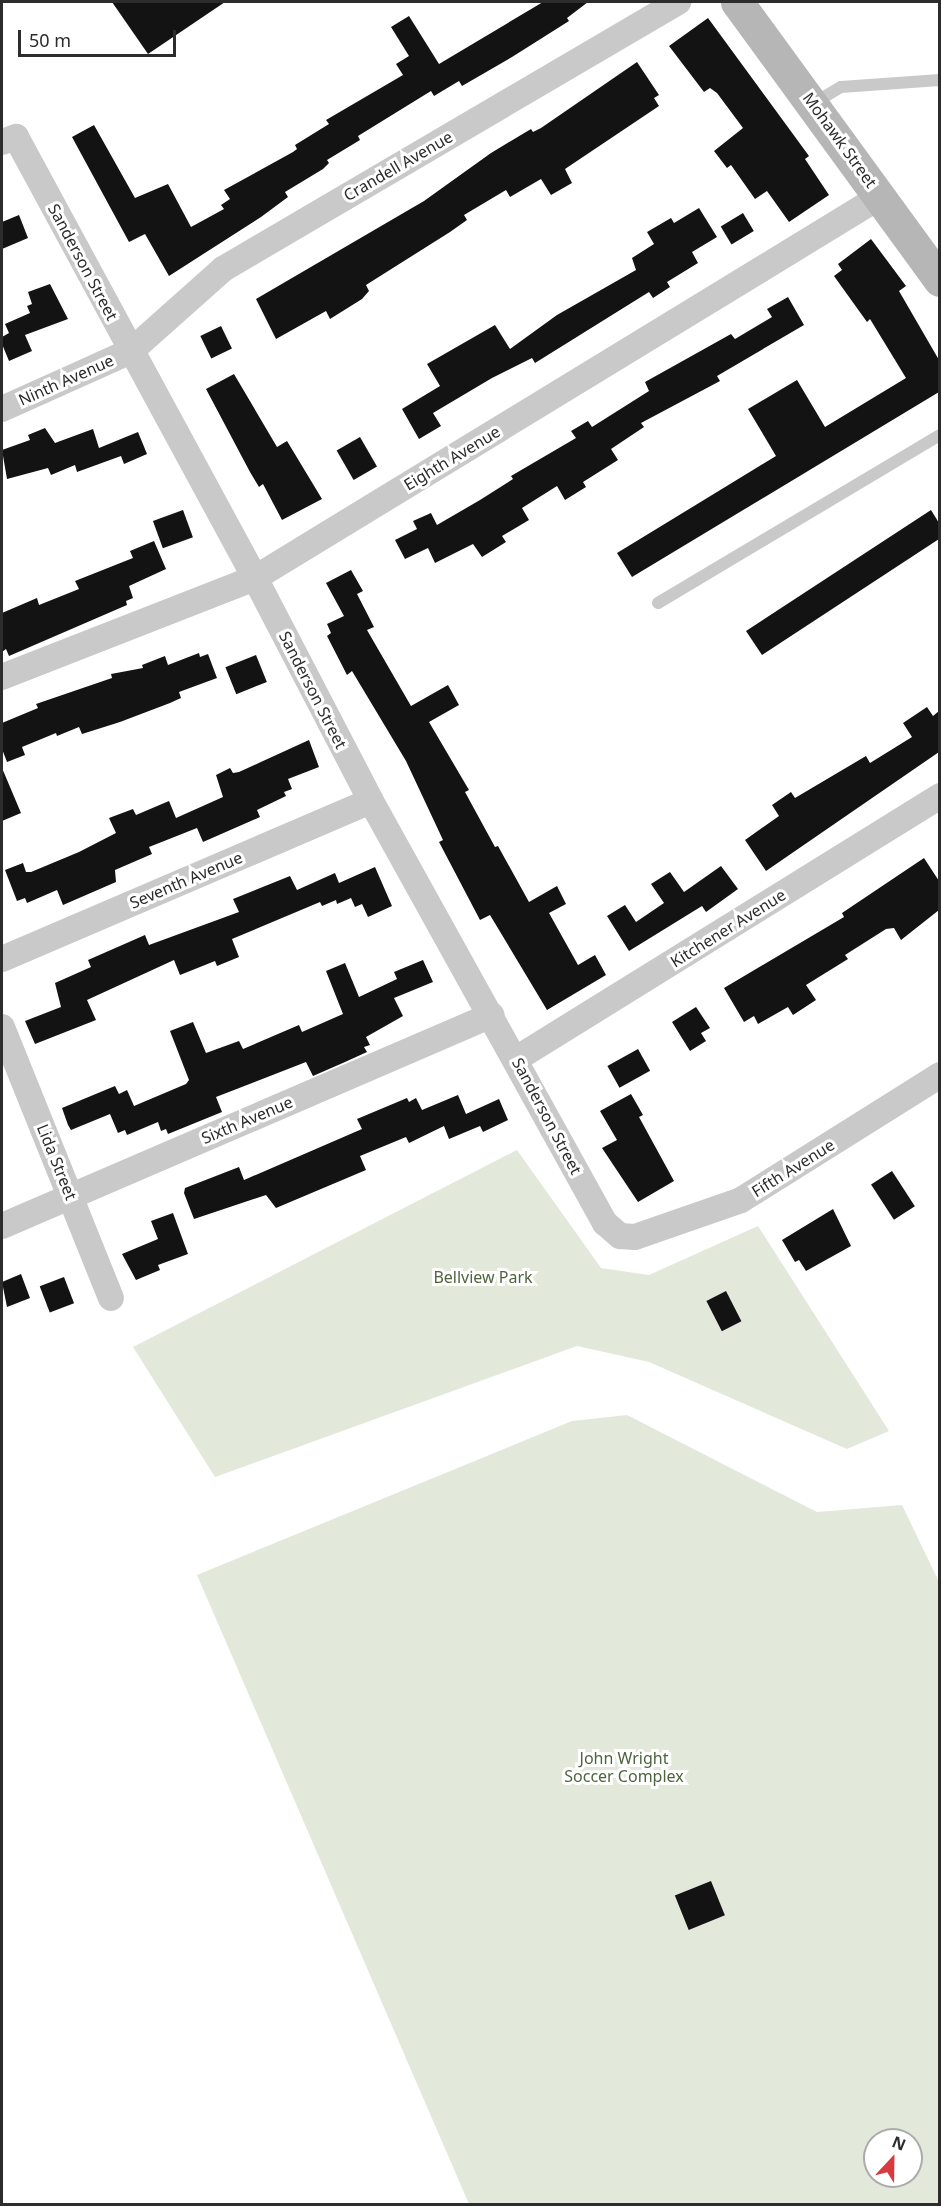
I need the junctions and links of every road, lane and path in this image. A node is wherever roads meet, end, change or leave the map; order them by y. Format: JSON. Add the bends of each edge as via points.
{"nodes":[{"id":1,"x":678,"y":2,"type":"edge"},
{"id":2,"x":737,"y":2,"type":"edge"},
{"id":3,"x":939,"y":80,"type":"edge"},
{"id":4,"x":812,"y":103,"type":"junction"},
{"id":5,"x":2,"y":142,"type":"edge"},
{"id":6,"x":881,"y":196,"type":"junction"},
{"id":7,"x":939,"y":280,"type":"edge"},
{"id":8,"x":131,"y":351,"type":"junction"},
{"id":9,"x":2,"y":409,"type":"edge"},
{"id":10,"x":939,"y":435,"type":"edge"},
{"id":11,"x":255,"y":578,"type":"junction"},
{"id":12,"x":658,"y":603,"type":"dead end"},
{"id":13,"x":2,"y":677,"type":"edge"},
{"id":14,"x":939,"y":796,"type":"edge"},
{"id":15,"x":371,"y":801,"type":"junction"},
{"id":16,"x":2,"y":959,"type":"edge"},
{"id":17,"x":492,"y":1016,"type":"junction"},
{"id":18,"x":2,"y":1027,"type":"edge"},
{"id":19,"x":516,"y":1059,"type":"junction"},
{"id":20,"x":939,"y":1075,"type":"edge"},
{"id":21,"x":71,"y":1196,"type":"junction"},
{"id":22,"x":2,"y":1226,"type":"edge"},
{"id":23,"x":635,"y":1237,"type":"joint"},
{"id":24,"x":111,"y":1298,"type":"dead end"}],
"edges":[{"from":1,"to":8,"type":"street","name":"Crandell Avenue","via":[[223,269]]},
{"from":2,"to":4,"type":"street","name":"Mohawk Street"},
{"from":3,"to":4,"type":"lane","via":[[841,87]]},
{"from":4,"to":6,"type":"street","name":"Mohawk Street"},
{"from":5,"to":8,"type":"street","name":"Sanderson Street","via":[[16,137]]},
{"from":6,"to":7,"type":"street","name":"Mohawk Street"},
{"from":6,"to":11,"type":"street","name":"Eighth Avenue"},
{"from":8,"to":9,"type":"street","name":"Ninth Avenue"},
{"from":8,"to":11,"type":"street","name":"Sanderson Street"},
{"from":10,"to":12,"type":"lane"},
{"from":11,"to":13,"type":"street","name":"Eighth Avenue"},
{"from":11,"to":15,"type":"street","name":"Sanderson Street"},
{"from":14,"to":19,"type":"street","name":"Kitchener Avenue"},
{"from":15,"to":16,"type":"street","name":"Seventh Avenue"},
{"from":15,"to":17,"type":"street","name":"Sanderson Street"},
{"from":17,"to":19,"type":"street","name":"Sanderson Street"},
{"from":17,"to":21,"type":"street","name":"Sixth Avenue"},
{"from":18,"to":21,"type":"street","name":"Lida Street"},
{"from":19,"to":23,"type":"street","name":"Sanderson Street","via":[[605,1223],[620,1236]]},
{"from":20,"to":23,"type":"street","name":"Fifth Avenue","via":[[741,1200]]},
{"from":21,"to":22,"type":"street","name":"Sixth Avenue"},
{"from":21,"to":24,"type":"street","name":"Lida Street"}]}
